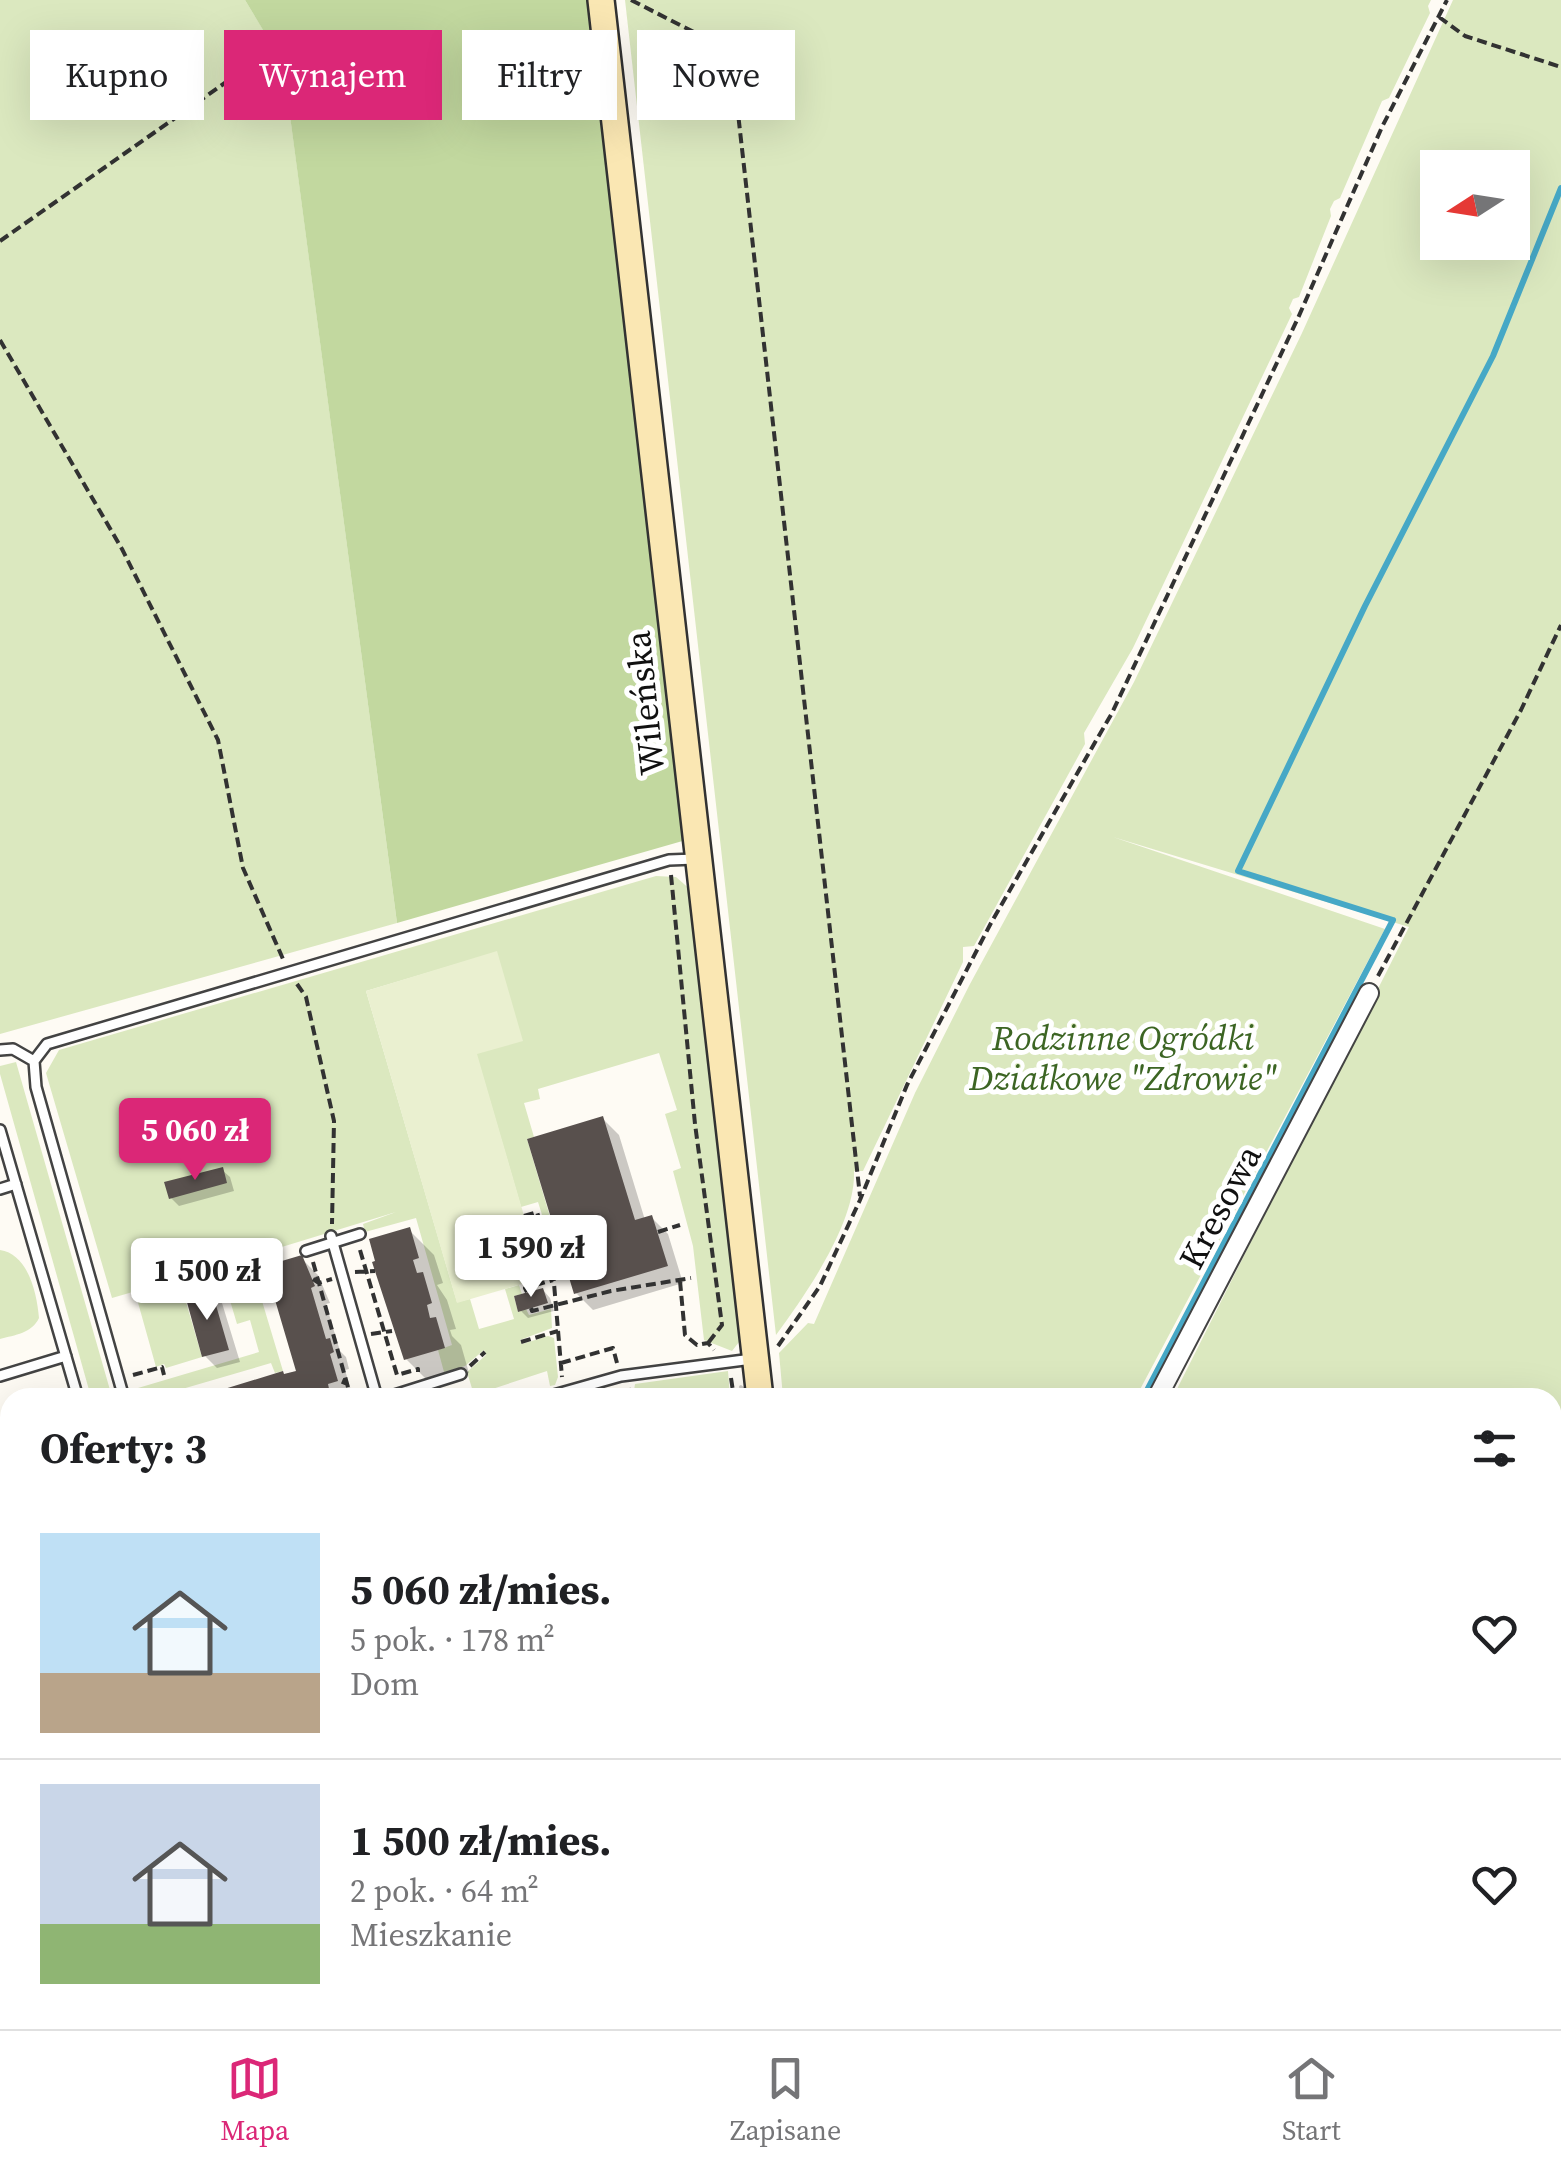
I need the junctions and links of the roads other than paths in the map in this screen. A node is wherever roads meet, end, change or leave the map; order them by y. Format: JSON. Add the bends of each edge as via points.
{"nodes":[{"id":1,"x":600,"y":0,"type":"edge"},
{"id":2,"x":698,"y":858,"type":"junction"},
{"id":3,"x":1368,"y":993,"type":"road end"},
{"id":4,"x":0,"y":1050,"type":"edge"},
{"id":5,"x":34,"y":1060,"type":"junction"},
{"id":6,"x":0,"y":1130,"type":"edge"},
{"id":7,"x":16,"y":1184,"type":"junction"},
{"id":8,"x":0,"y":1189,"type":"edge"},
{"id":9,"x":360,"y":1234,"type":"dead end"},
{"id":10,"x":332,"y":1240,"type":"junction"},
{"id":11,"x":306,"y":1251,"type":"dead end"},
{"id":12,"x":66,"y":1356,"type":"junction"},
{"id":13,"x":755,"y":1358,"type":"junction"},
{"id":14,"x":461,"y":1374,"type":"road end"},
{"id":15,"x":0,"y":1376,"type":"edge"},
{"id":16,"x":75,"y":1388,"type":"edge"},
{"id":17,"x":121,"y":1388,"type":"edge"},
{"id":18,"x":374,"y":1388,"type":"edge"},
{"id":19,"x":417,"y":1388,"type":"edge"},
{"id":20,"x":578,"y":1388,"type":"edge"},
{"id":21,"x":759,"y":1388,"type":"edge"},
{"id":22,"x":1162,"y":1388,"type":"edge"}],
"edges":[{"from":1,"to":2,"type":"street","name":"Wileńska"},
{"from":2,"to":5,"type":"lane","via":[[669,860],[47,1044]]},
{"from":2,"to":13,"type":"street","name":"Wileńska"},
{"from":3,"to":22,"type":"street","name":"Kresowa"},
{"from":4,"to":5,"type":"lane","via":[[14,1048]]},
{"from":5,"to":17,"type":"lane","via":[[36,1087]]},
{"from":6,"to":7,"type":"lane"},
{"from":7,"to":8,"type":"lane"},
{"from":7,"to":12,"type":"lane"},
{"from":9,"to":10,"type":"lane"},
{"from":10,"to":11,"type":"lane"},
{"from":10,"to":18,"type":"lane"},
{"from":12,"to":15,"type":"lane"},
{"from":12,"to":16,"type":"lane"},
{"from":13,"to":20,"type":"lane"},
{"from":13,"to":21,"type":"street","name":"Wileńska"},
{"from":14,"to":19,"type":"lane"}]}
